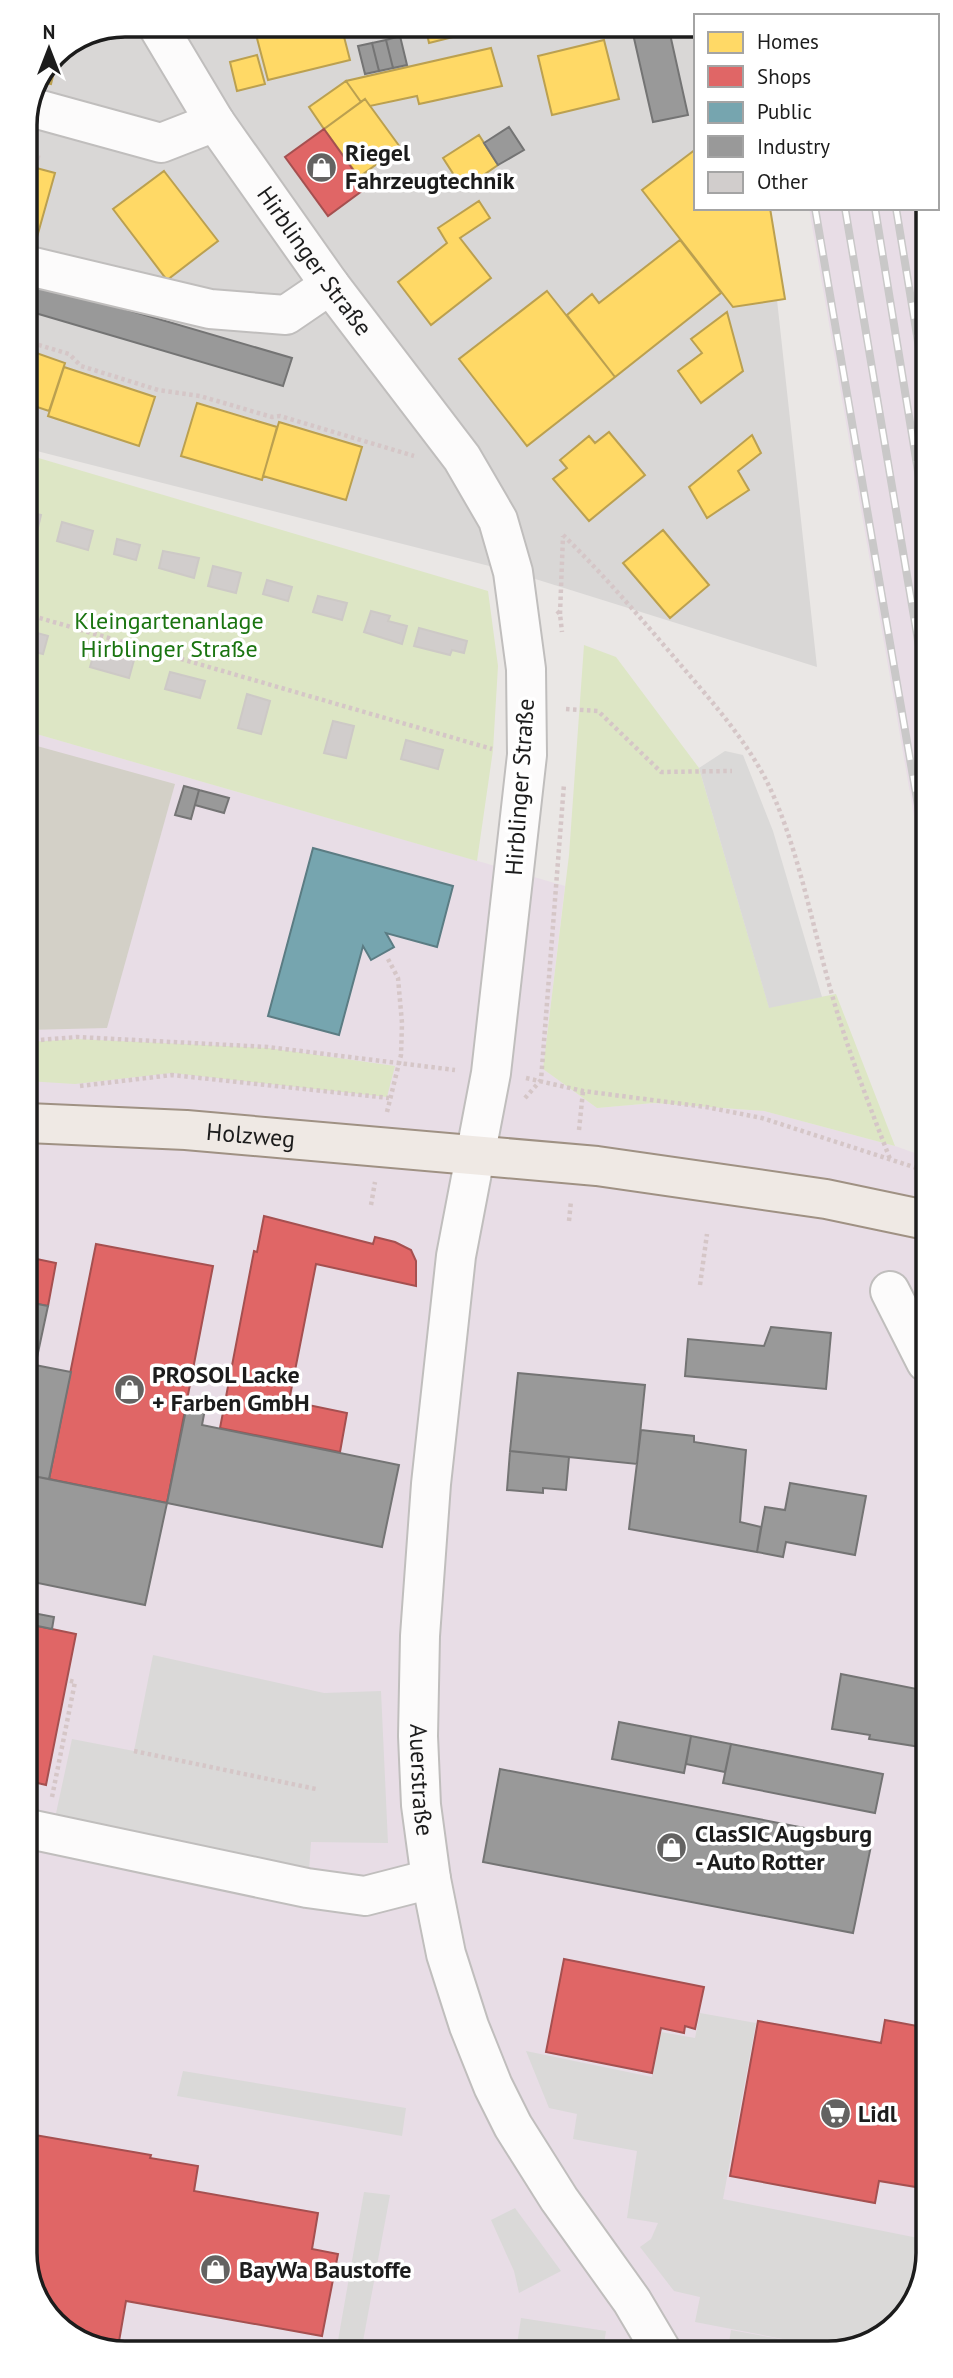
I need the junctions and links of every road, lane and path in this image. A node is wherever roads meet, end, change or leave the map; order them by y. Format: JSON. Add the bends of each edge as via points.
{"nodes":[{"id":1,"x":165,"y":37,"type":"edge"},
{"id":2,"x":39,"y":109,"type":"edge"},
{"id":3,"x":215,"y":122,"type":"junction"},
{"id":4,"x":37,"y":157,"type":"edge"},
{"id":5,"x":40,"y":158,"type":"dead end"},
{"id":6,"x":37,"y":268,"type":"edge"},
{"id":7,"x":330,"y":285,"type":"junction"},
{"id":8,"x":37,"y":345,"type":"edge"},
{"id":9,"x":422,"y":459,"type":"dead end"},
{"id":10,"x":560,"y":614,"type":"dead end"},
{"id":11,"x":37,"y":617,"type":"edge"},
{"id":12,"x":566,"y":709,"type":"dead end"},
{"id":13,"x":527,"y":755,"type":"junction"},
{"id":14,"x":732,"y":771,"type":"dead end"},
{"id":15,"x":388,"y":960,"type":"dead end"},
{"id":16,"x":37,"y":1040,"type":"edge"},
{"id":17,"x":398,"y":1065,"type":"junction"},
{"id":18,"x":491,"y":1073,"type":"junction"},
{"id":19,"x":75,"y":1086,"type":"dead end"},
{"id":20,"x":389,"y":1098,"type":"dead end"},
{"id":21,"x":37,"y":1123,"type":"edge"},
{"id":22,"x":474,"y":1157,"type":"junction"},
{"id":23,"x":890,"y":1160,"type":"junction"},
{"id":24,"x":916,"y":1168,"type":"edge"},
{"id":25,"x":916,"y":1218,"type":"edge"},
{"id":26,"x":708,"y":1234,"type":"dead end"},
{"id":27,"x":700,"y":1285,"type":"dead end"},
{"id":28,"x":890,"y":1292,"type":"dead end"},
{"id":29,"x":916,"y":1343,"type":"edge"},
{"id":30,"x":67,"y":1680,"type":"dead end"},
{"id":31,"x":64,"y":1737,"type":"junction"},
{"id":32,"x":72,"y":1738,"type":"dead end"},
{"id":33,"x":134,"y":1751,"type":"dead end"},
{"id":34,"x":316,"y":1788,"type":"dead end"},
{"id":35,"x":37,"y":1830,"type":"edge"},
{"id":36,"x":431,"y":1879,"type":"junction"},
{"id":37,"x":656,"y":2341,"type":"edge"}],
"edges":[{"from":1,"to":3,"type":"street","name":"Hirblinger Straße"},
{"from":2,"to":3,"type":"street","via":[[161,143]]},
{"from":3,"to":7,"type":"street","name":"Hirblinger Straße"},
{"from":4,"to":5,"type":"path"},
{"from":6,"to":7,"type":"street","via":[[209,309],[286,315]]},
{"from":7,"to":13,"type":"street","name":"Hirblinger Straße","via":[[462,458],[498,520],[520,618]]},
{"from":8,"to":9,"type":"path","via":[[69,354],[81,366],[158,390],[280,416]]},
{"from":10,"to":23,"type":"path","via":[[564,535],[742,738],[786,828],[830,989]]},
{"from":11,"to":13,"type":"path"},
{"from":12,"to":14,"type":"path","via":[[597,711],[661,772]]},
{"from":13,"to":18,"type":"street","name":"Hirblinger Straße"},
{"from":15,"to":17,"type":"path","via":[[398,978],[402,1023]]},
{"from":16,"to":17,"type":"path","via":[[77,1037],[268,1047]]},
{"from":17,"to":18,"type":"path"},
{"from":18,"to":22,"type":"street","name":"Hirblinger Straße"},
{"from":18,"to":23,"type":"path","via":[[762,1118]]},
{"from":19,"to":20,"type":"path","via":[[172,1075]]},
{"from":21,"to":22,"type":"main road","name":"Holzweg","via":[[186,1130]]},
{"from":22,"to":25,"type":"main road","via":[[611,1168],[826,1199]]},
{"from":22,"to":36,"type":"street","name":"Auerstraße","via":[[455,1264],[420,1636],[421,1805]]},
{"from":23,"to":24,"type":"path"},
{"from":26,"to":27,"type":"path"},
{"from":28,"to":29,"type":"street"},
{"from":30,"to":31,"type":"path","via":[[75,1682]]},
{"from":31,"to":32,"type":"path"},
{"from":31,"to":35,"type":"path"},
{"from":33,"to":34,"type":"path"},
{"from":35,"to":36,"type":"street","via":[[307,1888],[365,1896]]},
{"from":36,"to":37,"type":"street","name":"Auerstraße","via":[[446,1954],[493,2086],[559,2199]]}]}
